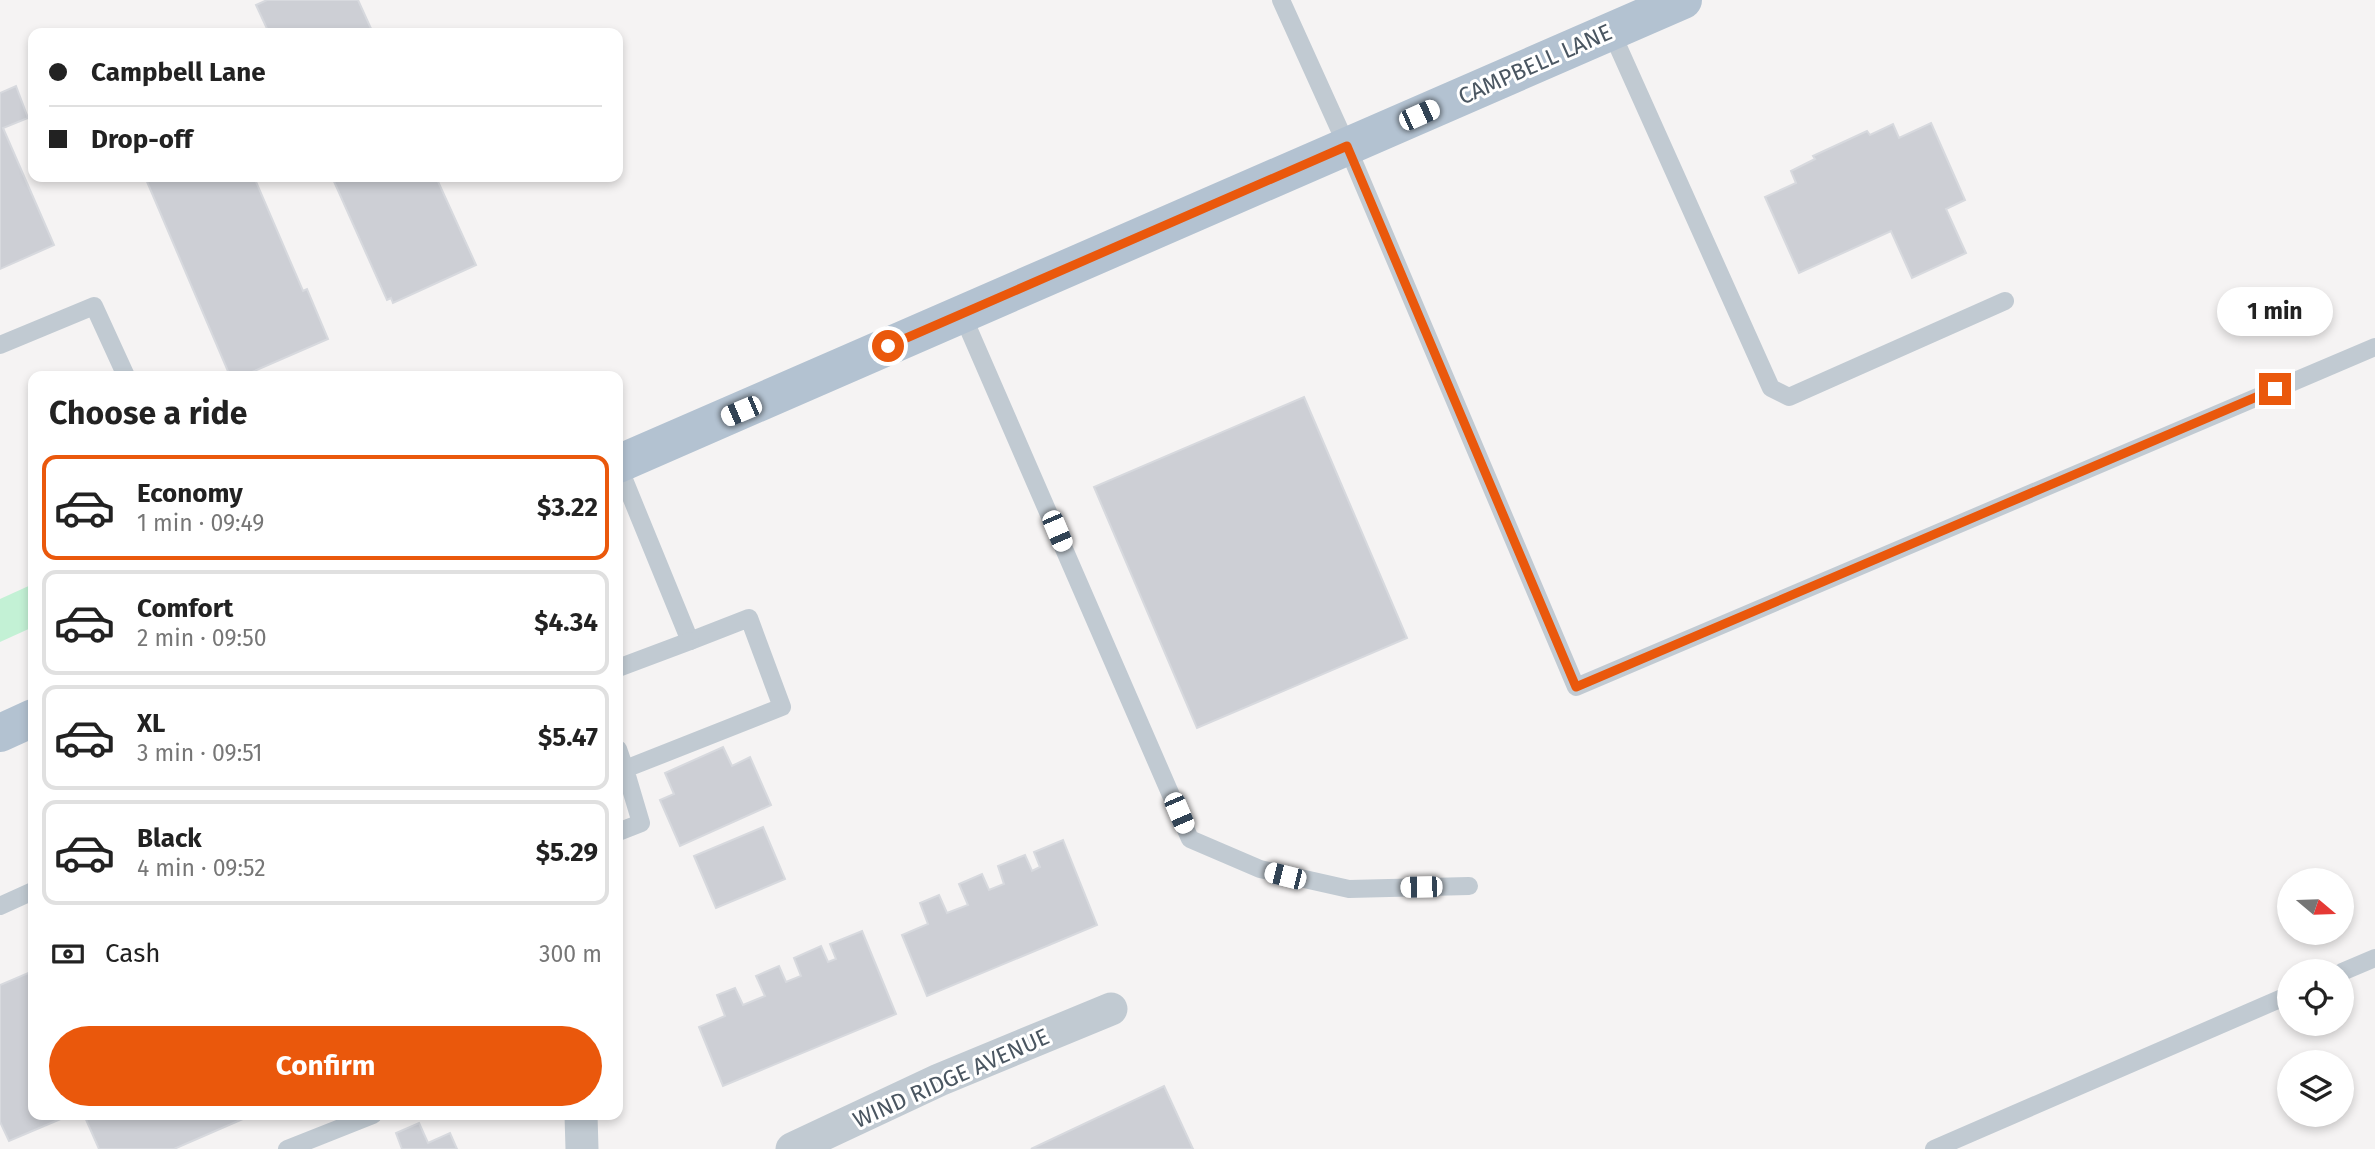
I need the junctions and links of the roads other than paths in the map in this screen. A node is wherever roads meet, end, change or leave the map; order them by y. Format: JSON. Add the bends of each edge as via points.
{"nodes":[{"id":1,"x":1281,"y":0,"type":"edge"},
{"id":2,"x":1683,"y":0,"type":"edge"},
{"id":3,"x":1611,"y":31,"type":"junction"},
{"id":4,"x":1347,"y":146,"type":"junction"},
{"id":5,"x":2006,"y":301,"type":"dead end"},
{"id":6,"x":962,"y":314,"type":"junction"},
{"id":7,"x":0,"y":345,"type":"edge"},
{"id":8,"x":2375,"y":347,"type":"edge"},
{"id":9,"x":124,"y":371,"type":"edge"},
{"id":10,"x":623,"y":463,"type":"edge"},
{"id":11,"x":623,"y":477,"type":"edge"},
{"id":12,"x":690,"y":641,"type":"junction"},
{"id":13,"x":623,"y":666,"type":"edge"},
{"id":14,"x":28,"y":720,"type":"edge"},
{"id":15,"x":0,"y":733,"type":"edge"},
{"id":16,"x":623,"y":763,"type":"edge"},
{"id":17,"x":625,"y":769,"type":"junction"},
{"id":18,"x":623,"y":830,"type":"edge"},
{"id":19,"x":1469,"y":886,"type":"dead end"},
{"id":20,"x":28,"y":893,"type":"edge"},
{"id":21,"x":0,"y":906,"type":"edge"},
{"id":22,"x":2375,"y":958,"type":"edge"},
{"id":23,"x":2354,"y":967,"type":"edge"},
{"id":24,"x":2277,"y":1000,"type":"edge"},
{"id":25,"x":1111,"y":1009,"type":"dead end"},
{"id":26,"x":360,"y":1120,"type":"edge"},
{"id":27,"x":581,"y":1120,"type":"edge"},
{"id":28,"x":287,"y":1149,"type":"edge"},
{"id":29,"x":582,"y":1149,"type":"edge"},
{"id":30,"x":792,"y":1149,"type":"edge"},
{"id":31,"x":1934,"y":1149,"type":"edge"}],
"edges":[{"from":1,"to":4,"type":"lane"},
{"from":2,"to":3,"type":"main road","name":"CAMPBELL LANE"},
{"from":3,"to":4,"type":"main road","name":"CAMPBELL LANE"},
{"from":3,"to":5,"type":"lane","via":[[1771,388],[1789,397]]},
{"from":4,"to":6,"type":"main road","name":"CAMPBELL LANE"},
{"from":4,"to":8,"type":"lane","via":[[1576,687]]},
{"from":6,"to":10,"type":"main road","name":"CAMPBELL LANE"},
{"from":6,"to":19,"type":"lane","via":[[1190,839],[1260,869],[1349,889]]},
{"from":7,"to":9,"type":"lane","via":[[94,306]]},
{"from":11,"to":12,"type":"lane"},
{"from":12,"to":13,"type":"lane"},
{"from":12,"to":17,"type":"lane","via":[[749,618],[782,707]]},
{"from":14,"to":15,"type":"main road"},
{"from":16,"to":17,"type":"lane"},
{"from":17,"to":18,"type":"lane","via":[[641,823]]},
{"from":20,"to":21,"type":"lane"},
{"from":22,"to":23,"type":"lane"},
{"from":24,"to":31,"type":"lane"},
{"from":25,"to":30,"type":"street","name":"WIND RIDGE AVENUE","via":[[939,1080]]},
{"from":26,"to":28,"type":"lane"},
{"from":27,"to":29,"type":"street"}]}
